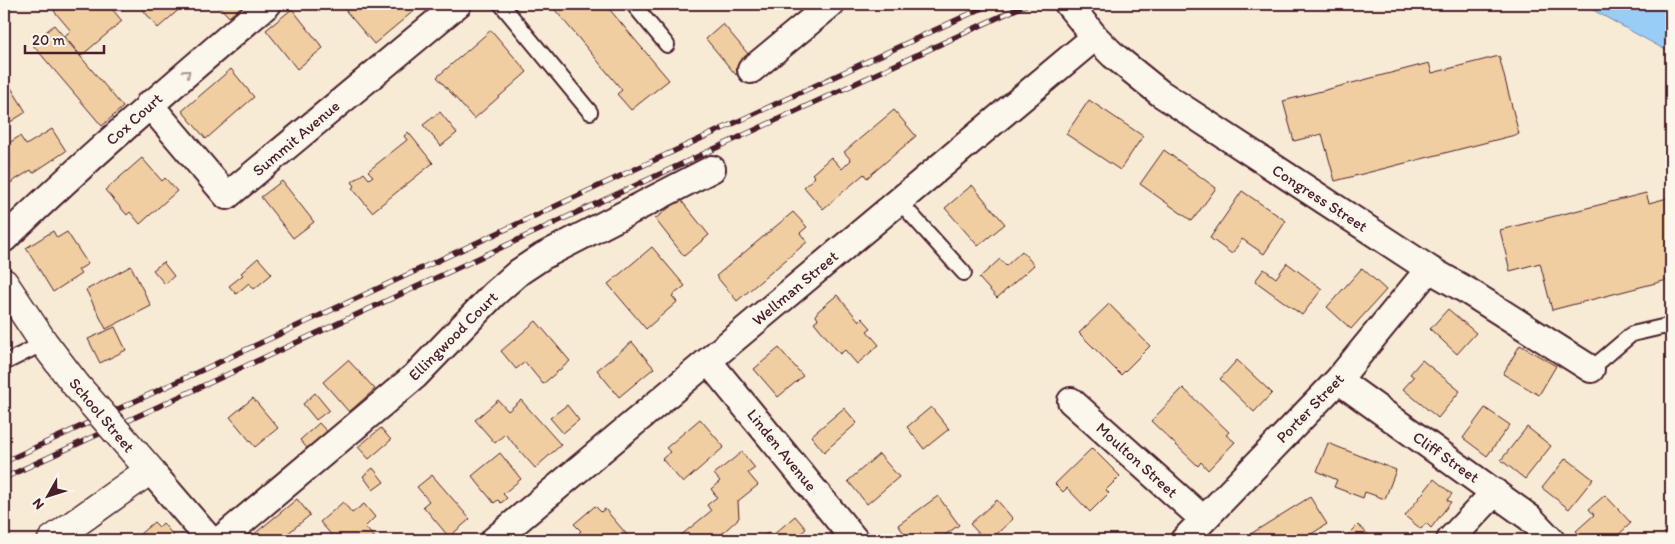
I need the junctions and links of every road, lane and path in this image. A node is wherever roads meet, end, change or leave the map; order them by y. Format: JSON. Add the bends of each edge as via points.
{"nodes":[{"id":1,"x":268,"y":4,"type":"edge"},
{"id":2,"x":458,"y":4,"type":"edge"},
{"id":3,"x":501,"y":4,"type":"edge"},
{"id":4,"x":633,"y":4,"type":"edge"},
{"id":5,"x":831,"y":4,"type":"edge"},
{"id":6,"x":1068,"y":4,"type":"edge"},
{"id":7,"x":1095,"y":37,"type":"junction"},
{"id":8,"x":667,"y":45,"type":"dead end"},
{"id":9,"x":750,"y":70,"type":"dead end"},
{"id":10,"x":149,"y":104,"type":"junction"},
{"id":11,"x":590,"y":112,"type":"dead end"},
{"id":12,"x":712,"y":170,"type":"dead end"},
{"id":13,"x":899,"y":202,"type":"junction"},
{"id":14,"x":4,"y":239,"type":"edge"},
{"id":15,"x":1429,"y":270,"type":"junction"},
{"id":16,"x":964,"y":272,"type":"dead end"},
{"id":17,"x":4,"y":283,"type":"edge"},
{"id":18,"x":1671,"y":325,"type":"edge"},
{"id":19,"x":44,"y":343,"type":"junction"},
{"id":20,"x":708,"y":361,"type":"junction"},
{"id":21,"x":4,"y":363,"type":"edge"},
{"id":22,"x":1591,"y":369,"type":"joint"},
{"id":23,"x":1338,"y":380,"type":"junction"},
{"id":24,"x":1071,"y":401,"type":"dead end"},
{"id":25,"x":143,"y":462,"type":"junction"},
{"id":26,"x":1495,"y":492,"type":"junction"},
{"id":27,"x":1204,"y":519,"type":"junction"},
{"id":28,"x":52,"y":540,"type":"edge"},
{"id":29,"x":210,"y":540,"type":"edge"},
{"id":30,"x":220,"y":540,"type":"edge"},
{"id":31,"x":494,"y":540,"type":"edge"},
{"id":32,"x":855,"y":540,"type":"edge"},
{"id":33,"x":1184,"y":540,"type":"edge"},
{"id":34,"x":1450,"y":540,"type":"edge"},
{"id":35,"x":1551,"y":540,"type":"edge"}],
"edges":[{"from":10,"to":1,"type":"street","name":"Cox Court","one_way":true},
{"from":2,"to":10,"type":"street","name":"Summit Avenue","via":[[227,196]]},
{"from":3,"to":11,"type":"lane"},
{"from":4,"to":8,"type":"lane"},
{"from":5,"to":9,"type":"street"},
{"from":6,"to":7,"type":"street","name":"Congress Street"},
{"from":7,"to":13,"type":"street","name":"Wellman Street"},
{"from":7,"to":15,"type":"street","name":"Congress Street","via":[[1160,93]]},
{"from":10,"to":14,"type":"street","name":"Cox Court"},
{"from":12,"to":30,"type":"street","name":"Ellingwood Court","via":[[543,256],[519,272],[415,376]]},
{"from":13,"to":16,"type":"lane"},
{"from":13,"to":20,"type":"street","name":"Wellman Street"},
{"from":15,"to":22,"type":"street","name":"Congress Street"},
{"from":15,"to":23,"type":"street","name":"Porter Street"},
{"from":17,"to":19,"type":"street","name":"School Street"},
{"from":18,"to":22,"type":"lane","via":[[1632,334]]},
{"from":19,"to":21,"type":"lane"},
{"from":19,"to":25,"type":"street","name":"School Street","bridge":true},
{"from":20,"to":31,"type":"street","name":"Wellman Street"},
{"from":20,"to":32,"type":"street","name":"Linden Avenue"},
{"from":23,"to":26,"type":"street","name":"Cliff Street"},
{"from":23,"to":27,"type":"street","name":"Porter Street"},
{"from":24,"to":27,"type":"street","name":"Moulton Street"},
{"from":25,"to":28,"type":"street"},
{"from":25,"to":29,"type":"street","name":"School Street"},
{"from":26,"to":34,"type":"street"},
{"from":26,"to":35,"type":"street","name":"Cliff Street","via":[[1530,518]]},
{"from":27,"to":33,"type":"street","name":"Porter Street"}]}
